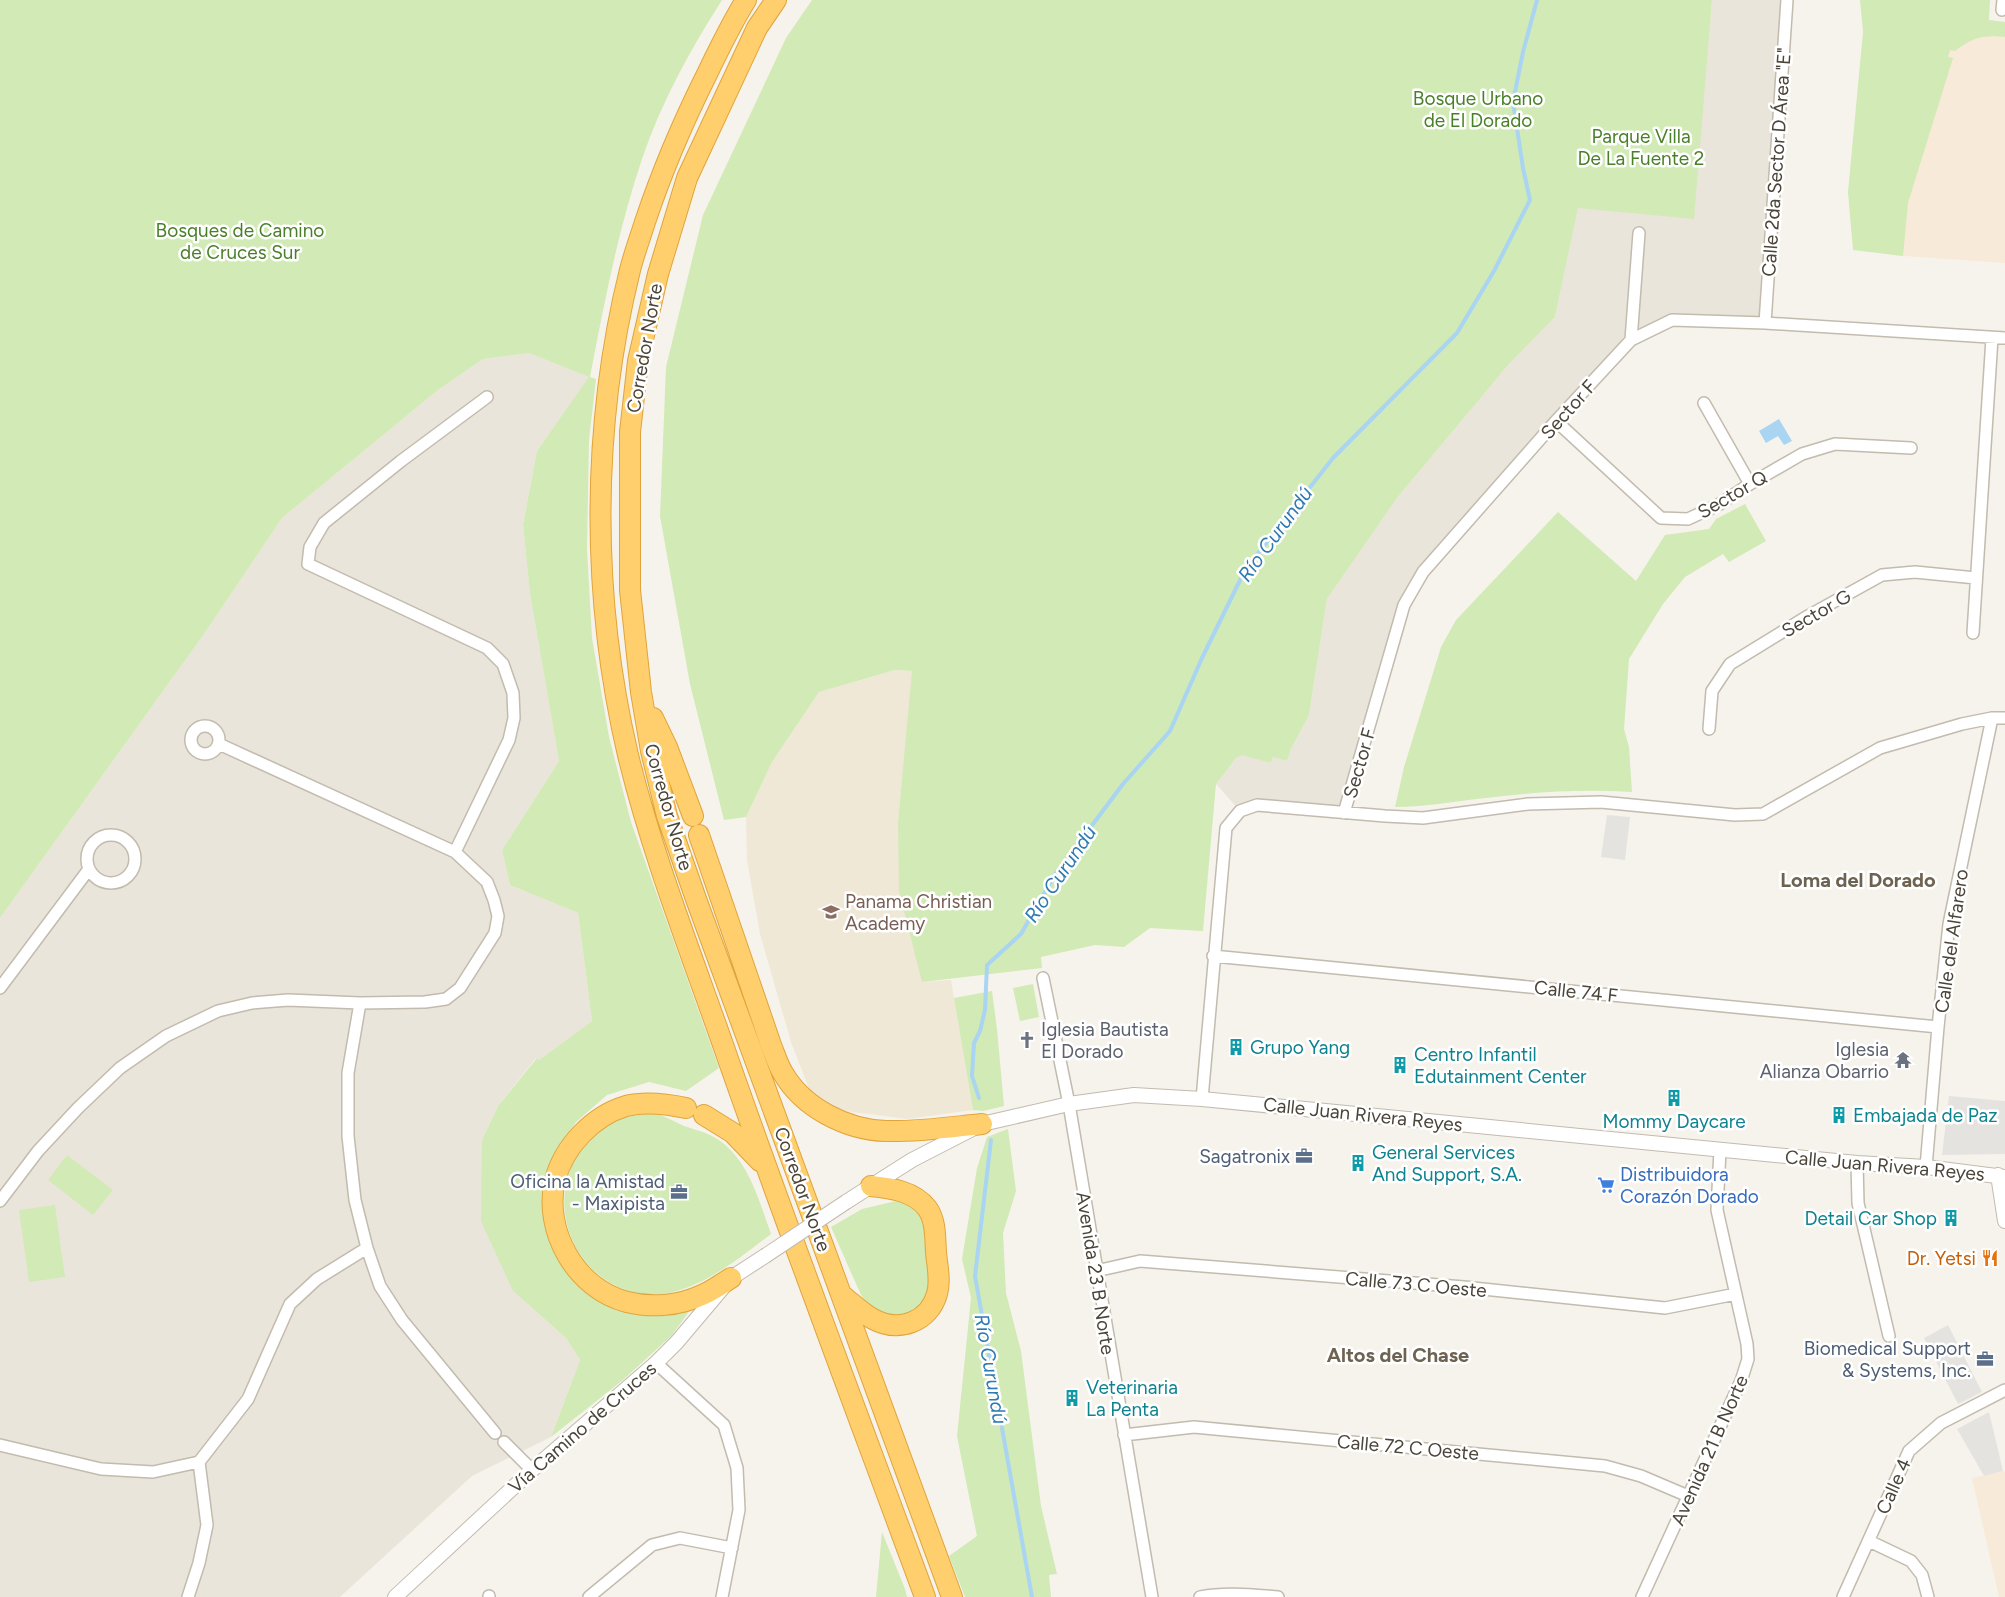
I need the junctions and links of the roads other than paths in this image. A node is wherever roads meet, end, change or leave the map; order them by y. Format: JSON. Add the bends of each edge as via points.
{"nodes":[{"id":1,"x":746,"y":0,"type":"edge"},
{"id":2,"x":776,"y":0,"type":"edge"},
{"id":3,"x":1787,"y":0,"type":"edge"},
{"id":4,"x":1639,"y":233,"type":"dead end"},
{"id":5,"x":1764,"y":324,"type":"junction"},
{"id":6,"x":1992,"y":338,"type":"junction"},
{"id":7,"x":2005,"y":338,"type":"edge"},
{"id":8,"x":1631,"y":340,"type":"junction"},
{"id":9,"x":487,"y":397,"type":"dead end"},
{"id":10,"x":1704,"y":403,"type":"dead end"},
{"id":11,"x":1556,"y":421,"type":"junction"},
{"id":12,"x":1911,"y":448,"type":"dead end"},
{"id":13,"x":1750,"y":484,"type":"junction"},
{"id":14,"x":1976,"y":578,"type":"junction"},
{"id":15,"x":1973,"y":633,"type":"dead end"},
{"id":16,"x":641,"y":692,"type":"junction"},
{"id":17,"x":1992,"y":718,"type":"junction"},
{"id":18,"x":2005,"y":718,"type":"edge"},
{"id":19,"x":1709,"y":729,"type":"dead end"},
{"id":20,"x":219,"y":744,"type":"dead end"},
{"id":21,"x":1344,"y":813,"type":"junction"},
{"id":22,"x":455,"y":852,"type":"junction"},
{"id":23,"x":89,"y":868,"type":"junction"},
{"id":24,"x":1213,"y":956,"type":"junction"},
{"id":25,"x":1043,"y":978,"type":"dead end"},
{"id":26,"x":0,"y":988,"type":"edge"},
{"id":27,"x":360,"y":1003,"type":"junction"},
{"id":28,"x":1938,"y":1027,"type":"junction"},
{"id":29,"x":1202,"y":1099,"type":"junction"},
{"id":30,"x":1069,"y":1104,"type":"junction"},
{"id":31,"x":982,"y":1124,"type":"junction"},
{"id":32,"x":1720,"y":1150,"type":"junction"},
{"id":33,"x":1857,"y":1163,"type":"junction"},
{"id":34,"x":1926,"y":1167,"type":"junction"},
{"id":35,"x":766,"y":1168,"type":"junction"},
{"id":36,"x":2003,"y":1174,"type":"edge"},
{"id":37,"x":871,"y":1186,"type":"junction"},
{"id":38,"x":0,"y":1200,"type":"edge"},
{"id":39,"x":2005,"y":1221,"type":"edge"},
{"id":40,"x":367,"y":1248,"type":"junction"},
{"id":41,"x":765,"y":1256,"type":"joint"},
{"id":42,"x":1096,"y":1271,"type":"junction"},
{"id":43,"x":731,"y":1278,"type":"junction"},
{"id":44,"x":842,"y":1294,"type":"junction"},
{"id":45,"x":1736,"y":1294,"type":"junction"},
{"id":46,"x":1889,"y":1336,"type":"dead end"},
{"id":47,"x":656,"y":1363,"type":"junction"},
{"id":48,"x":2005,"y":1390,"type":"edge"},
{"id":49,"x":495,"y":1433,"type":"dead end"},
{"id":50,"x":1124,"y":1435,"type":"junction"},
{"id":51,"x":504,"y":1442,"type":"dead end"},
{"id":52,"x":0,"y":1445,"type":"edge"},
{"id":53,"x":199,"y":1462,"type":"junction"},
{"id":54,"x":532,"y":1470,"type":"junction"},
{"id":55,"x":1688,"y":1496,"type":"junction"},
{"id":56,"x":1869,"y":1541,"type":"junction"},
{"id":57,"x":732,"y":1548,"type":"junction"},
{"id":58,"x":188,"y":1597,"type":"edge"},
{"id":59,"x":395,"y":1597,"type":"edge"},
{"id":60,"x":589,"y":1597,"type":"edge"},
{"id":61,"x":722,"y":1597,"type":"edge"},
{"id":62,"x":925,"y":1597,"type":"edge"},
{"id":63,"x":952,"y":1597,"type":"edge"},
{"id":64,"x":1152,"y":1597,"type":"edge"},
{"id":65,"x":1200,"y":1597,"type":"edge"},
{"id":66,"x":1278,"y":1597,"type":"edge"},
{"id":67,"x":1642,"y":1597,"type":"edge"},
{"id":68,"x":1843,"y":1597,"type":"edge"},
{"id":69,"x":1928,"y":1597,"type":"edge"}],
"edges":[{"from":1,"to":35,"type":"highway","name":"Corredor Norte","via":[[697,94],[663,169],[630,266],[611,358],[602,432],[601,511],[603,585],[612,669],[630,761],[656,852]]},
{"from":2,"to":16,"type":"highway","name":"Corredor Norte","via":[[753,36],[687,178],[658,274],[638,361],[630,432],[628,512],[630,590]]},
{"from":3,"to":5,"type":"street","name":"Calle 2da Sector D Área \"E\""},
{"from":4,"to":8,"type":"street"},
{"from":5,"to":6,"type":"street","name":"Sector F"},
{"from":5,"to":8,"type":"street","name":"Sector F","via":[[1672,320]]},
{"from":6,"to":7,"type":"street","name":"Sector F"},
{"from":6,"to":14,"type":"street"},
{"from":8,"to":11,"type":"street","name":"Sector F"},
{"from":9,"to":22,"type":"street","via":[[324,523],[310,547],[308,564],[487,648],[502,664],[513,693],[514,718],[509,740]]},
{"from":10,"to":13,"type":"street"},
{"from":11,"to":13,"type":"street","name":"Sector Q","via":[[1661,518],[1688,519],[1718,505]]},
{"from":11,"to":21,"type":"street","name":"Sector F","via":[[1423,572],[1404,605]]},
{"from":12,"to":13,"type":"street","name":"Sector Q","via":[[1835,444],[1802,454]]},
{"from":14,"to":15,"type":"street"},
{"from":14,"to":19,"type":"street","name":"Sector G","via":[[1915,572],[1882,575],[1808,616],[1730,664],[1712,691]]},
{"from":16,"to":31,"type":"highway","via":[[667,748],[696,825],[771,1046],[784,1074],[811,1106],[859,1126],[885,1132]]},
{"from":16,"to":44,"type":"highway","name":"Corredor Norte","via":[[651,750],[668,816]]},
{"from":17,"to":18,"type":"street"},
{"from":17,"to":21,"type":"street","via":[[1880,748],[1763,814],[1735,815],[1601,802],[1528,804],[1423,818]]},
{"from":17,"to":28,"type":"street","name":"Calle del Alfarero","via":[[1949,924]]},
{"from":20,"to":22,"type":"street"},
{"from":21,"to":24,"type":"street","via":[[1257,805],[1240,811],[1226,828]]},
{"from":22,"to":27,"type":"street","via":[[487,882],[498,916],[495,933],[460,988],[446,999]]},
{"from":23,"to":23,"type":"street","via":[[89,850],[105,835],[120,836],[135,853],[134,868],[118,882],[103,882]]},
{"from":23,"to":26,"type":"street"},
{"from":24,"to":28,"type":"street","name":"Calle 74 F"},
{"from":24,"to":29,"type":"street"},
{"from":25,"to":30,"type":"street","name":"Avenida 23 B Norte"},
{"from":27,"to":38,"type":"street","via":[[288,1000],[252,1003],[218,1011],[166,1036],[120,1068],[78,1108],[38,1151]]},
{"from":27,"to":40,"type":"street","via":[[348,1073],[348,1136],[355,1200]]},
{"from":28,"to":34,"type":"street","name":"Calle del Alfarero"},
{"from":29,"to":30,"type":"street","name":"Calle Juan Rivera Reyes","via":[[1134,1095]]},
{"from":29,"to":32,"type":"street","name":"Calle Juan Rivera Reyes"},
{"from":30,"to":31,"type":"street","name":"Calle Juan Rivera Reyes"},
{"from":30,"to":42,"type":"street","name":"Avenida 23 B Norte"},
{"from":31,"to":37,"type":"street","name":"Calle Juan Rivera Reyes","via":[[912,1160]]},
{"from":32,"to":33,"type":"street","name":"Calle Juan Rivera Reyes"},
{"from":32,"to":45,"type":"street","name":"Avenida 21 B Norte","via":[[1717,1210]]},
{"from":33,"to":34,"type":"street","name":"Calle Juan Rivera Reyes"},
{"from":33,"to":46,"type":"street","via":[[1858,1203]]},
{"from":34,"to":36,"type":"street","name":"Calle Juan Rivera Reyes"},
{"from":35,"to":43,"type":"highway","via":[[734,1133],[696,1111],[659,1104],[627,1106],[592,1124],[563,1160],[555,1180],[554,1202],[561,1245],[592,1285],[616,1299],[639,1305],[675,1303],[701,1296]]},
{"from":35,"to":62,"type":"highway","name":"Corredor Norte"},
{"from":36,"to":39,"type":"street"},
{"from":37,"to":41,"type":"street","name":"Calle Juan Rivera Reyes","bridge":true},
{"from":37,"to":44,"type":"highway","via":[[907,1194],[926,1206],[934,1223],[939,1280],[937,1292],[925,1315],[913,1324],[899,1326],[874,1320]]},
{"from":40,"to":49,"type":"street","via":[[380,1286],[402,1320]]},
{"from":40,"to":53,"type":"street","via":[[317,1279],[290,1304],[248,1398]]},
{"from":41,"to":43,"type":"street","name":"Vía Camino de Cruces"},
{"from":42,"to":45,"type":"street","name":"Calle 73 C Oeste","via":[[1140,1260],[1464,1287],[1665,1308]]},
{"from":42,"to":50,"type":"street","name":"Avenida 23 B Norte"},
{"from":43,"to":47,"type":"street","name":"Vía Camino de Cruces"},
{"from":44,"to":63,"type":"highway","name":"Corredor Norte"},
{"from":45,"to":55,"type":"street","name":"Avenida 21 B Norte","via":[[1748,1359]]},
{"from":47,"to":54,"type":"street","name":"Vía Camino de Cruces"},
{"from":47,"to":57,"type":"street","via":[[724,1425],[737,1468],[739,1510]]},
{"from":48,"to":56,"type":"street","name":"Calle 4","via":[[1941,1423],[1909,1450]]},
{"from":50,"to":55,"type":"street","name":"Calle 72 C Oeste","via":[[1194,1427],[1605,1466],[1641,1476]]},
{"from":50,"to":64,"type":"street","name":"Avenida 23 B Norte"},
{"from":51,"to":54,"type":"street"},
{"from":52,"to":53,"type":"street","via":[[101,1469],[153,1472]]},
{"from":53,"to":58,"type":"street","via":[[207,1525]]},
{"from":54,"to":59,"type":"street","name":"Vía Camino de Cruces"},
{"from":55,"to":67,"type":"street","name":"Avenida 21 B Norte"},
{"from":56,"to":68,"type":"street","name":"Calle 4"},
{"from":56,"to":69,"type":"street","via":[[1911,1561],[1922,1575]]},
{"from":57,"to":60,"type":"street","via":[[680,1538],[652,1546]]},
{"from":57,"to":61,"type":"street"},
{"from":65,"to":66,"type":"street","via":[[1237,1594]]}]}
